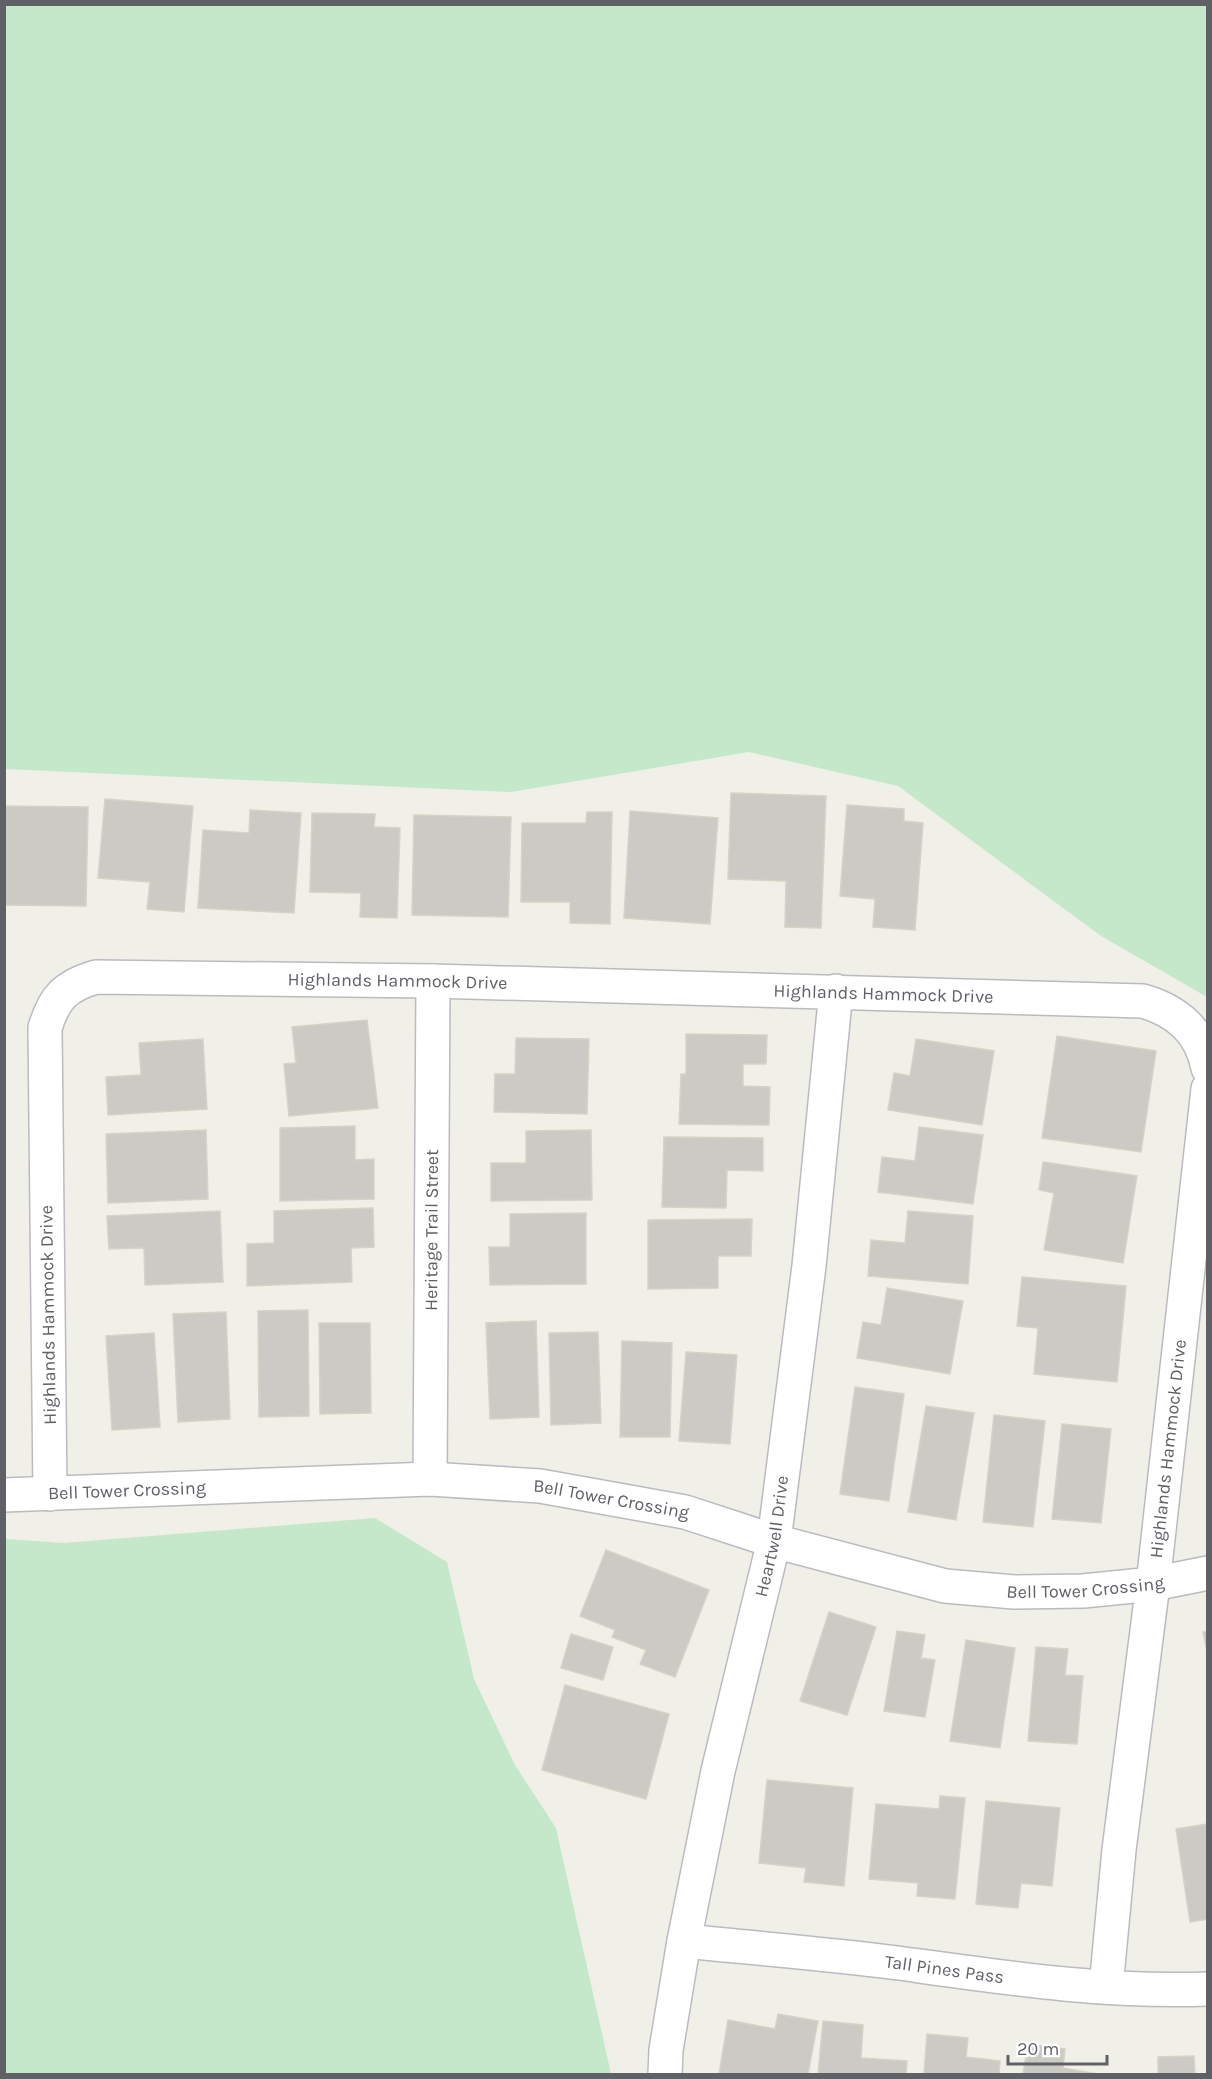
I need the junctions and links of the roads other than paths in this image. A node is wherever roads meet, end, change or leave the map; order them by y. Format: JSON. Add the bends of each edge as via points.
{"nodes":[{"id":1,"x":433,"y":981,"type":"junction"},
{"id":2,"x":836,"y":991,"type":"junction"},
{"id":3,"x":1208,"y":1068,"type":"edge"},
{"id":4,"x":1208,"y":1089,"type":"edge"},
{"id":5,"x":430,"y":1479,"type":"junction"},
{"id":6,"x":50,"y":1494,"type":"junction"},
{"id":7,"x":4,"y":1495,"type":"edge"},
{"id":8,"x":774,"y":1541,"type":"junction"},
{"id":9,"x":1208,"y":1574,"type":"edge"},
{"id":10,"x":1153,"y":1584,"type":"junction"},
{"id":11,"x":684,"y":1941,"type":"junction"},
{"id":12,"x":1106,"y":1987,"type":"junction"},
{"id":13,"x":1208,"y":1989,"type":"edge"},
{"id":14,"x":665,"y":2074,"type":"edge"}],
"edges":[{"from":1,"to":2,"type":"street","name":"Highlands Hammock Drive"},
{"from":1,"to":5,"type":"street","name":"Heritage Trail Street"},
{"from":1,"to":6,"type":"street","name":"Highlands Hammock Drive","via":[[96,977],[77,982],[62,994],[45,1028]]},
{"from":2,"to":3,"type":"street","name":"Highlands Hammock Drive","via":[[1143,1001],[1182,1018],[1196,1035]]},
{"from":2,"to":8,"type":"street","name":"Heartwell Drive","via":[[809,1266]]},
{"from":4,"to":10,"type":"street","name":"Highlands Hammock Drive"},
{"from":5,"to":6,"type":"street","name":"Bell Tower Crossing"},
{"from":5,"to":8,"type":"street","name":"Bell Tower Crossing","via":[[540,1486],[649,1504]]},
{"from":6,"to":7,"type":"street","name":"Bell Tower Crossing"},
{"from":8,"to":10,"type":"street","name":"Bell Tower Crossing","via":[[945,1586],[1014,1592]]},
{"from":8,"to":11,"type":"street","name":"Heartwell Drive","via":[[718,1771]]},
{"from":9,"to":10,"type":"street","name":"Bell Tower Crossing"},
{"from":10,"to":12,"type":"street","name":"Highlands Hammock Drive"},
{"from":11,"to":12,"type":"street","name":"Tall Pines Pass"},
{"from":11,"to":14,"type":"street","name":"Heartwell Drive"},
{"from":12,"to":13,"type":"street","name":"Tall Pines Pass"}]}
